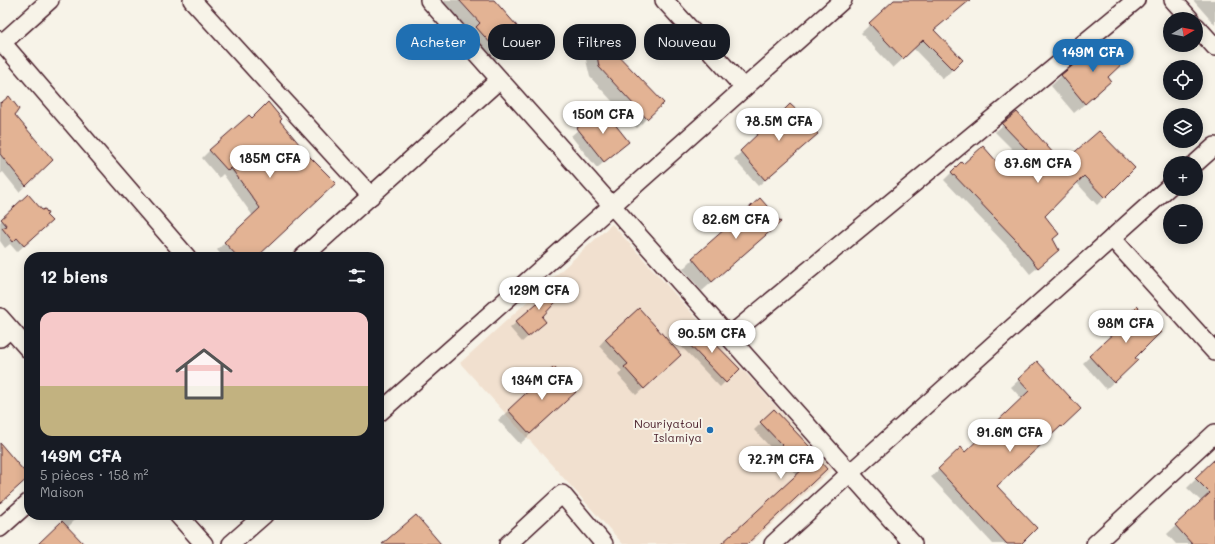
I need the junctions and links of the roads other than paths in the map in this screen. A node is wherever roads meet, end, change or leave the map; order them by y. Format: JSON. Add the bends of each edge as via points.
{"nodes":[{"id":1,"x":50,"y":0,"type":"edge"},
{"id":2,"x":192,"y":0,"type":"edge"},
{"id":3,"x":429,"y":0,"type":"edge"},
{"id":4,"x":664,"y":0,"type":"edge"},
{"id":5,"x":843,"y":0,"type":"edge"},
{"id":6,"x":1136,"y":0,"type":"edge"},
{"id":7,"x":1173,"y":0,"type":"edge"},
{"id":8,"x":1184,"y":12,"type":"edge"},
{"id":9,"x":1203,"y":33,"type":"edge"},
{"id":10,"x":1,"y":42,"type":"edge"},
{"id":11,"x":1215,"y":46,"type":"edge"},
{"id":12,"x":500,"y":80,"type":"junction"},
{"id":13,"x":744,"y":88,"type":"junction"},
{"id":14,"x":1215,"y":146,"type":"edge"},
{"id":15,"x":1203,"y":157,"type":"edge"},
{"id":16,"x":1163,"y":192,"type":"edge"},
{"id":17,"x":371,"y":196,"type":"junction"},
{"id":18,"x":612,"y":206,"type":"junction"},
{"id":19,"x":1112,"y":238,"type":"junction"},
{"id":20,"x":183,"y":252,"type":"edge"},
{"id":21,"x":309,"y":252,"type":"edge"},
{"id":22,"x":3,"y":328,"type":"edge"},
{"id":23,"x":728,"y":337,"type":"junction"},
{"id":24,"x":24,"y":346,"type":"edge"},
{"id":25,"x":1215,"y":352,"type":"edge"},
{"id":26,"x":384,"y":409,"type":"edge"},
{"id":27,"x":1215,"y":434,"type":"edge"},
{"id":28,"x":850,"y":473,"type":"junction"},
{"id":29,"x":24,"y":506,"type":"edge"},
{"id":30,"x":182,"y":520,"type":"edge"},
{"id":31,"x":258,"y":520,"type":"edge"},
{"id":32,"x":0,"y":528,"type":"edge"},
{"id":33,"x":204,"y":544,"type":"edge"},
{"id":34,"x":231,"y":544,"type":"edge"},
{"id":35,"x":508,"y":544,"type":"edge"},
{"id":36,"x":604,"y":544,"type":"edge"},
{"id":37,"x":773,"y":544,"type":"edge"},
{"id":38,"x":913,"y":544,"type":"edge"},
{"id":39,"x":1095,"y":544,"type":"edge"}],
"edges":[{"from":1,"to":10,"type":"street"},
{"from":2,"to":17,"type":"street"},
{"from":3,"to":12,"type":"street"},
{"from":4,"to":13,"type":"street"},
{"from":5,"to":13,"type":"street"},
{"from":6,"to":23,"type":"street"},
{"from":7,"to":8,"type":"street"},
{"from":9,"to":11,"type":"street"},
{"from":10,"to":20,"type":"street"},
{"from":12,"to":17,"type":"street"},
{"from":12,"to":18,"type":"street"},
{"from":13,"to":18,"type":"street"},
{"from":14,"to":15,"type":"street"},
{"from":16,"to":19,"type":"street"},
{"from":17,"to":21,"type":"street"},
{"from":18,"to":23,"type":"street"},
{"from":18,"to":26,"type":"street"},
{"from":19,"to":25,"type":"street"},
{"from":19,"to":28,"type":"street"},
{"from":22,"to":24,"type":"street"},
{"from":23,"to":28,"type":"street"},
{"from":27,"to":39,"type":"street"},
{"from":28,"to":37,"type":"street"},
{"from":28,"to":38,"type":"street"},
{"from":29,"to":32,"type":"street"},
{"from":30,"to":33,"type":"street"},
{"from":31,"to":34,"type":"street"},
{"from":35,"to":36,"type":"street","via":[[562,494]]}]}
